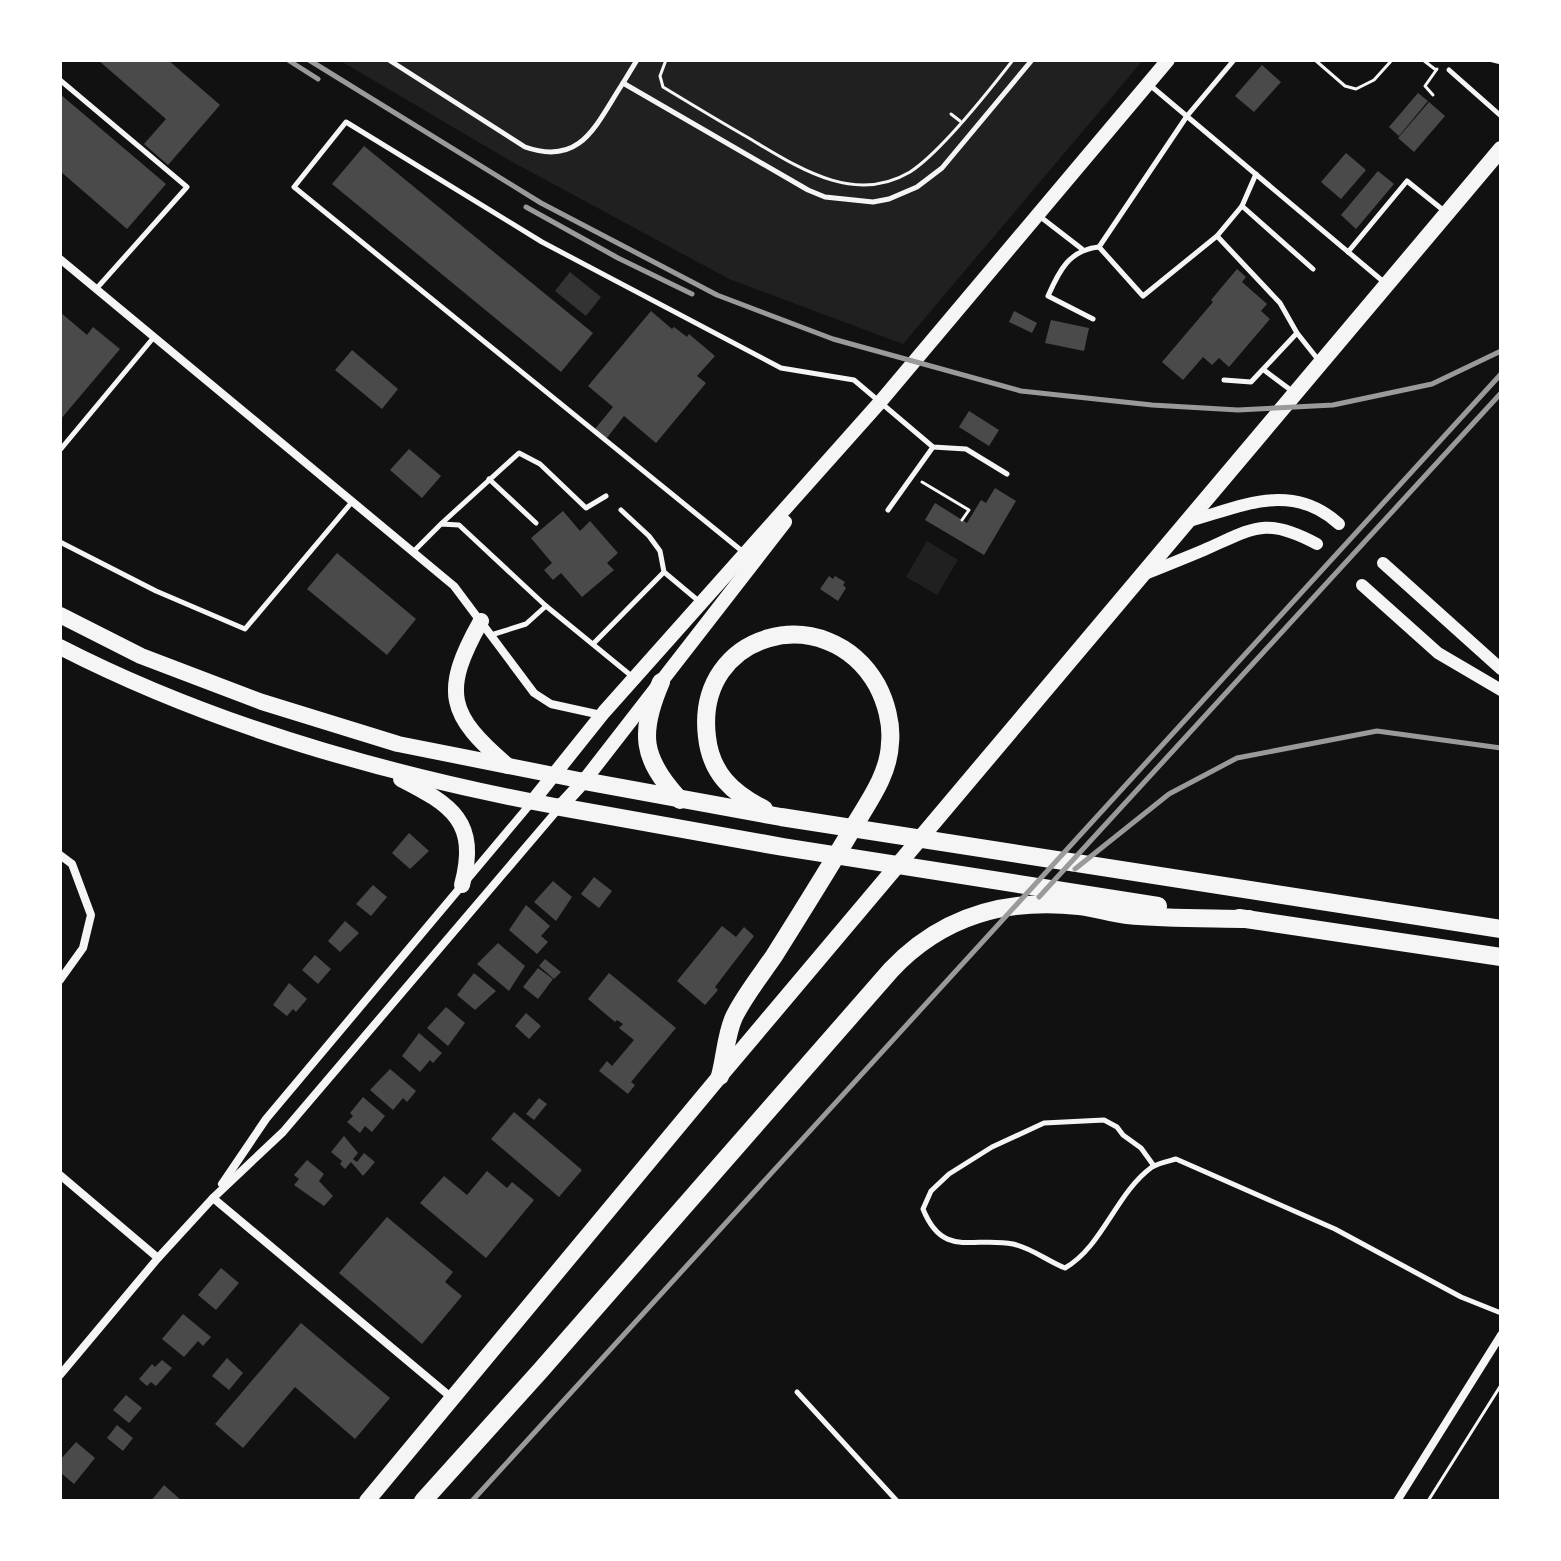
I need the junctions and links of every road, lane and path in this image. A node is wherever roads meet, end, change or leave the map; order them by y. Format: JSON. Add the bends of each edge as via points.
{"nodes":[{"id":1,"x":389,"y":60,"type":"edge"},
{"id":2,"x":637,"y":60,"type":"edge"},
{"id":3,"x":666,"y":60,"type":"edge"},
{"id":4,"x":1013,"y":60,"type":"edge"},
{"id":5,"x":1032,"y":60,"type":"edge"},
{"id":6,"x":1234,"y":60,"type":"edge"},
{"id":7,"x":1315,"y":60,"type":"edge"},
{"id":8,"x":1392,"y":60,"type":"edge"},
{"id":9,"x":1423,"y":60,"type":"edge"},
{"id":10,"x":1444,"y":60,"type":"edge"},
{"id":11,"x":1489,"y":60,"type":"edge"},
{"id":12,"x":1166,"y":61,"type":"edge"},
{"id":13,"x":1501,"y":63,"type":"edge"},
{"id":14,"x":1436,"y":70,"type":"junction"},
{"id":15,"x":1449,"y":70,"type":"dead end"},
{"id":16,"x":60,"y":80,"type":"edge"},
{"id":17,"x":623,"y":83,"type":"junction"},
{"id":18,"x":1148,"y":83,"type":"junction"},
{"id":19,"x":1433,"y":95,"type":"dead end"},
{"id":20,"x":951,"y":114,"type":"dead end"},
{"id":21,"x":1187,"y":116,"type":"junction"},
{"id":22,"x":1501,"y":116,"type":"edge"},
{"id":23,"x":960,"y":122,"type":"junction"},
{"id":24,"x":966,"y":126,"type":"dead end"},
{"id":25,"x":1501,"y":149,"type":"edge"},
{"id":26,"x":1256,"y":174,"type":"junction"},
{"id":27,"x":1242,"y":206,"type":"junction"},
{"id":28,"x":1446,"y":213,"type":"junction"},
{"id":29,"x":1038,"y":215,"type":"junction"},
{"id":30,"x":1217,"y":236,"type":"junction"},
{"id":31,"x":1099,"y":247,"type":"junction"},
{"id":32,"x":1082,"y":249,"type":"junction"},
{"id":33,"x":1348,"y":252,"type":"junction"},
{"id":34,"x":60,"y":259,"type":"edge"},
{"id":35,"x":1313,"y":269,"type":"dead end"},
{"id":36,"x":1386,"y":284,"type":"junction"},
{"id":37,"x":96,"y":289,"type":"junction"},
{"id":38,"x":1093,"y":319,"type":"dead end"},
{"id":39,"x":1297,"y":333,"type":"junction"},
{"id":40,"x":154,"y":337,"type":"junction"},
{"id":41,"x":1320,"y":362,"type":"junction"},
{"id":42,"x":1264,"y":370,"type":"junction"},
{"id":43,"x":1224,"y":380,"type":"dead end"},
{"id":44,"x":1295,"y":393,"type":"junction"},
{"id":45,"x":881,"y":401,"type":"junction"},
{"id":46,"x":866,"y":417,"type":"junction"},
{"id":47,"x":933,"y":447,"type":"junction"},
{"id":48,"x":60,"y":450,"type":"edge"},
{"id":49,"x":1007,"y":474,"type":"dead end"},
{"id":50,"x":912,"y":476,"type":"junction"},
{"id":51,"x":489,"y":479,"type":"junction"},
{"id":52,"x":606,"y":496,"type":"dead end"},
{"id":53,"x":353,"y":502,"type":"junction"},
{"id":54,"x":621,"y":510,"type":"dead end"},
{"id":55,"x":888,"y":510,"type":"dead end"},
{"id":56,"x":962,"y":520,"type":"dead end"},
{"id":57,"x":1186,"y":522,"type":"junction"},
{"id":58,"x":536,"y":523,"type":"dead end"},
{"id":59,"x":441,"y":524,"type":"junction"},
{"id":60,"x":1339,"y":524,"type":"dead end"},
{"id":61,"x":60,"y":542,"type":"edge"},
{"id":62,"x":1317,"y":544,"type":"dead end"},
{"id":63,"x":413,"y":553,"type":"junction"},
{"id":64,"x":745,"y":554,"type":"junction"},
{"id":65,"x":1383,"y":563,"type":"dead end"},
{"id":66,"x":664,"y":572,"type":"junction"},
{"id":67,"x":1142,"y":575,"type":"junction"},
{"id":68,"x":1362,"y":585,"type":"dead end"},
{"id":69,"x":701,"y":603,"type":"junction"},
{"id":70,"x":546,"y":606,"type":"junction"},
{"id":71,"x":60,"y":615,"type":"edge"},
{"id":72,"x":486,"y":628,"type":"junction"},
{"id":73,"x":593,"y":644,"type":"junction"},
{"id":74,"x":60,"y":647,"type":"edge"},
{"id":75,"x":1501,"y":669,"type":"edge"},
{"id":76,"x":635,"y":678,"type":"junction"},
{"id":77,"x":661,"y":682,"type":"junction"},
{"id":78,"x":1501,"y":690,"type":"edge"},
{"id":79,"x":602,"y":715,"type":"junction"},
{"id":80,"x":510,"y":767,"type":"junction"},
{"id":81,"x":382,"y":769,"type":"junction"},
{"id":82,"x":554,"y":776,"type":"junction"},
{"id":83,"x":584,"y":781,"type":"junction"},
{"id":84,"x":680,"y":800,"type":"junction"},
{"id":85,"x":532,"y":802,"type":"junction"},
{"id":86,"x":560,"y":807,"type":"junction"},
{"id":87,"x":786,"y":817,"type":"junction"},
{"id":88,"x":60,"y":855,"type":"edge"},
{"id":89,"x":462,"y":885,"type":"junction"},
{"id":90,"x":1135,"y":909,"type":"junction"},
{"id":91,"x":1501,"y":929,"type":"edge"},
{"id":92,"x":1501,"y":957,"type":"edge"},
{"id":93,"x":60,"y":980,"type":"edge"},
{"id":94,"x":720,"y":1076,"type":"junction"},
{"id":95,"x":1154,"y":1166,"type":"junction"},
{"id":96,"x":60,"y":1175,"type":"edge"},
{"id":97,"x":213,"y":1198,"type":"junction"},
{"id":98,"x":158,"y":1258,"type":"junction"},
{"id":99,"x":1501,"y":1313,"type":"edge"},
{"id":100,"x":1501,"y":1335,"type":"edge"},
{"id":101,"x":60,"y":1375,"type":"edge"},
{"id":102,"x":1501,"y":1385,"type":"edge"},
{"id":103,"x":797,"y":1392,"type":"dead end"},
{"id":104,"x":453,"y":1399,"type":"junction"},
{"id":105,"x":367,"y":1501,"type":"edge"},
{"id":106,"x":423,"y":1501,"type":"edge"},
{"id":107,"x":897,"y":1501,"type":"edge"},
{"id":108,"x":1397,"y":1501,"type":"edge"},
{"id":109,"x":1428,"y":1501,"type":"edge"}],
"edges":[{"from":1,"to":17,"type":"lane","via":[[541,153],[559,154],[578,144]]},
{"from":2,"to":17,"type":"lane"},
{"from":3,"to":23,"type":"path","via":[[660,76],[663,87],[803,170],[839,183],[880,184],[900,177],[927,160]]},
{"from":4,"to":23,"type":"path"},
{"from":5,"to":17,"type":"lane","via":[[932,178],[873,202],[808,190]]},
{"from":6,"to":21,"type":"lane"},
{"from":7,"to":8,"type":"path","via":[[1356,89],[1374,80]]},
{"from":9,"to":14,"type":"path"},
{"from":10,"to":14,"type":"path"},
{"from":11,"to":13,"type":"path"},
{"from":12,"to":18,"type":"main road"},
{"from":14,"to":19,"type":"path","via":[[1425,86]]},
{"from":15,"to":22,"type":"lane"},
{"from":16,"to":37,"type":"lane","via":[[187,187]]},
{"from":18,"to":21,"type":"lane"},
{"from":18,"to":29,"type":"main road"},
{"from":20,"to":23,"type":"path"},
{"from":21,"to":26,"type":"lane"},
{"from":21,"to":31,"type":"lane"},
{"from":23,"to":24,"type":"path"},
{"from":25,"to":28,"type":"main road"},
{"from":26,"to":27,"type":"lane"},
{"from":26,"to":33,"type":"lane"},
{"from":27,"to":30,"type":"lane"},
{"from":27,"to":35,"type":"lane"},
{"from":28,"to":33,"type":"lane","via":[[1407,181]]},
{"from":28,"to":36,"type":"main road"},
{"from":29,"to":32,"type":"lane"},
{"from":29,"to":45,"type":"main road"},
{"from":30,"to":31,"type":"lane","via":[[1143,296]]},
{"from":30,"to":39,"type":"lane","via":[[1280,303]]},
{"from":31,"to":32,"type":"lane"},
{"from":32,"to":38,"type":"lane","via":[[1059,271],[1048,296]]},
{"from":33,"to":36,"type":"lane"},
{"from":34,"to":37,"type":"street"},
{"from":36,"to":41,"type":"main road"},
{"from":37,"to":40,"type":"street"},
{"from":39,"to":41,"type":"lane"},
{"from":39,"to":42,"type":"lane"},
{"from":40,"to":48,"type":"lane"},
{"from":40,"to":53,"type":"street"},
{"from":41,"to":44,"type":"main road"},
{"from":42,"to":43,"type":"lane","via":[[1251,382]]},
{"from":42,"to":44,"type":"lane"},
{"from":44,"to":57,"type":"main road"},
{"from":45,"to":46,"type":"main road"},
{"from":45,"to":47,"type":"lane"},
{"from":45,"to":64,"type":"lane","via":[[854,380],[781,368],[690,321],[542,242],[346,122],[294,187]]},
{"from":46,"to":64,"type":"main road"},
{"from":46,"to":77,"type":"main road"},
{"from":47,"to":49,"type":"lane","via":[[966,449]]},
{"from":47,"to":50,"type":"lane"},
{"from":50,"to":55,"type":"lane"},
{"from":50,"to":56,"type":"path","via":[[969,510]]},
{"from":51,"to":52,"type":"lane","via":[[519,453],[540,464],[586,508]]},
{"from":51,"to":58,"type":"lane"},
{"from":51,"to":59,"type":"lane"},
{"from":53,"to":61,"type":"lane","via":[[245,629]]},
{"from":53,"to":63,"type":"street"},
{"from":54,"to":66,"type":"lane","via":[[660,551]]},
{"from":57,"to":60,"type":"street","via":[[1288,499],[1314,505]]},
{"from":57,"to":67,"type":"main road"},
{"from":59,"to":63,"type":"lane"},
{"from":59,"to":70,"type":"lane","via":[[459,525]]},
{"from":62,"to":67,"type":"street","via":[[1281,528],[1251,528]]},
{"from":63,"to":72,"type":"street","via":[[454,586]]},
{"from":64,"to":69,"type":"main road"},
{"from":65,"to":75,"type":"street"},
{"from":66,"to":69,"type":"lane"},
{"from":66,"to":73,"type":"lane"},
{"from":67,"to":94,"type":"main road"},
{"from":68,"to":78,"type":"street","via":[[1438,653]]},
{"from":69,"to":76,"type":"main road"},
{"from":70,"to":72,"type":"lane","via":[[526,624]]},
{"from":70,"to":73,"type":"lane"},
{"from":71,"to":80,"type":"main road","via":[[141,656],[262,702],[398,744]]},
{"from":72,"to":79,"type":"street","via":[[534,693],[551,704]]},
{"from":72,"to":80,"type":"main road","via":[[459,666],[458,704],[471,731]]},
{"from":73,"to":76,"type":"lane"},
{"from":74,"to":81,"type":"main road","via":[[179,700]]},
{"from":76,"to":79,"type":"main road"},
{"from":77,"to":83,"type":"main road"},
{"from":77,"to":84,"type":"highway","via":[[648,716],[647,746],[658,774]]},
{"from":79,"to":82,"type":"main road"},
{"from":80,"to":82,"type":"main road"},
{"from":81,"to":85,"type":"main road"},
{"from":81,"to":89,"type":"main road","via":[[435,796],[458,816],[468,854]]},
{"from":82,"to":83,"type":"main road"},
{"from":82,"to":85,"type":"main road"},
{"from":83,"to":84,"type":"highway"},
{"from":83,"to":86,"type":"main road"},
{"from":84,"to":87,"type":"highway"},
{"from":85,"to":86,"type":"main road"},
{"from":85,"to":89,"type":"street"},
{"from":86,"to":90,"type":"highway"},
{"from":86,"to":97,"type":"street","via":[[283,1132]]},
{"from":87,"to":91,"type":"highway"},
{"from":87,"to":94,"type":"highway","via":[[737,794],[724,781],[708,751],[705,714],[713,681],[733,657],[764,640],[796,633],[830,642],[870,673],[884,700],[890,744],[877,787],[734,1018]]},
{"from":88,"to":93,"type":"street","via":[[72,864],[91,915],[83,948]]},
{"from":89,"to":97,"type":"street","via":[[266,1119]]},
{"from":90,"to":92,"type":"highway","via":[[1249,919]]},
{"from":90,"to":106,"type":"highway","via":[[1017,905],[925,938],[891,970]]},
{"from":94,"to":104,"type":"main road"},
{"from":95,"to":95,"type":"lane","via":[[1080,1259],[1065,1268],[1011,1243],[957,1244],[930,1225],[923,1209],[931,1191],[949,1174],[1044,1123],[1104,1120],[1141,1148]]},
{"from":95,"to":99,"type":"lane","via":[[1176,1159],[1219,1176]]},
{"from":96,"to":98,"type":"street"},
{"from":97,"to":98,"type":"street"},
{"from":97,"to":104,"type":"street"},
{"from":98,"to":101,"type":"street"},
{"from":100,"to":108,"type":"street"},
{"from":102,"to":109,"type":"path"},
{"from":103,"to":107,"type":"lane"},
{"from":104,"to":105,"type":"main road"}]}
